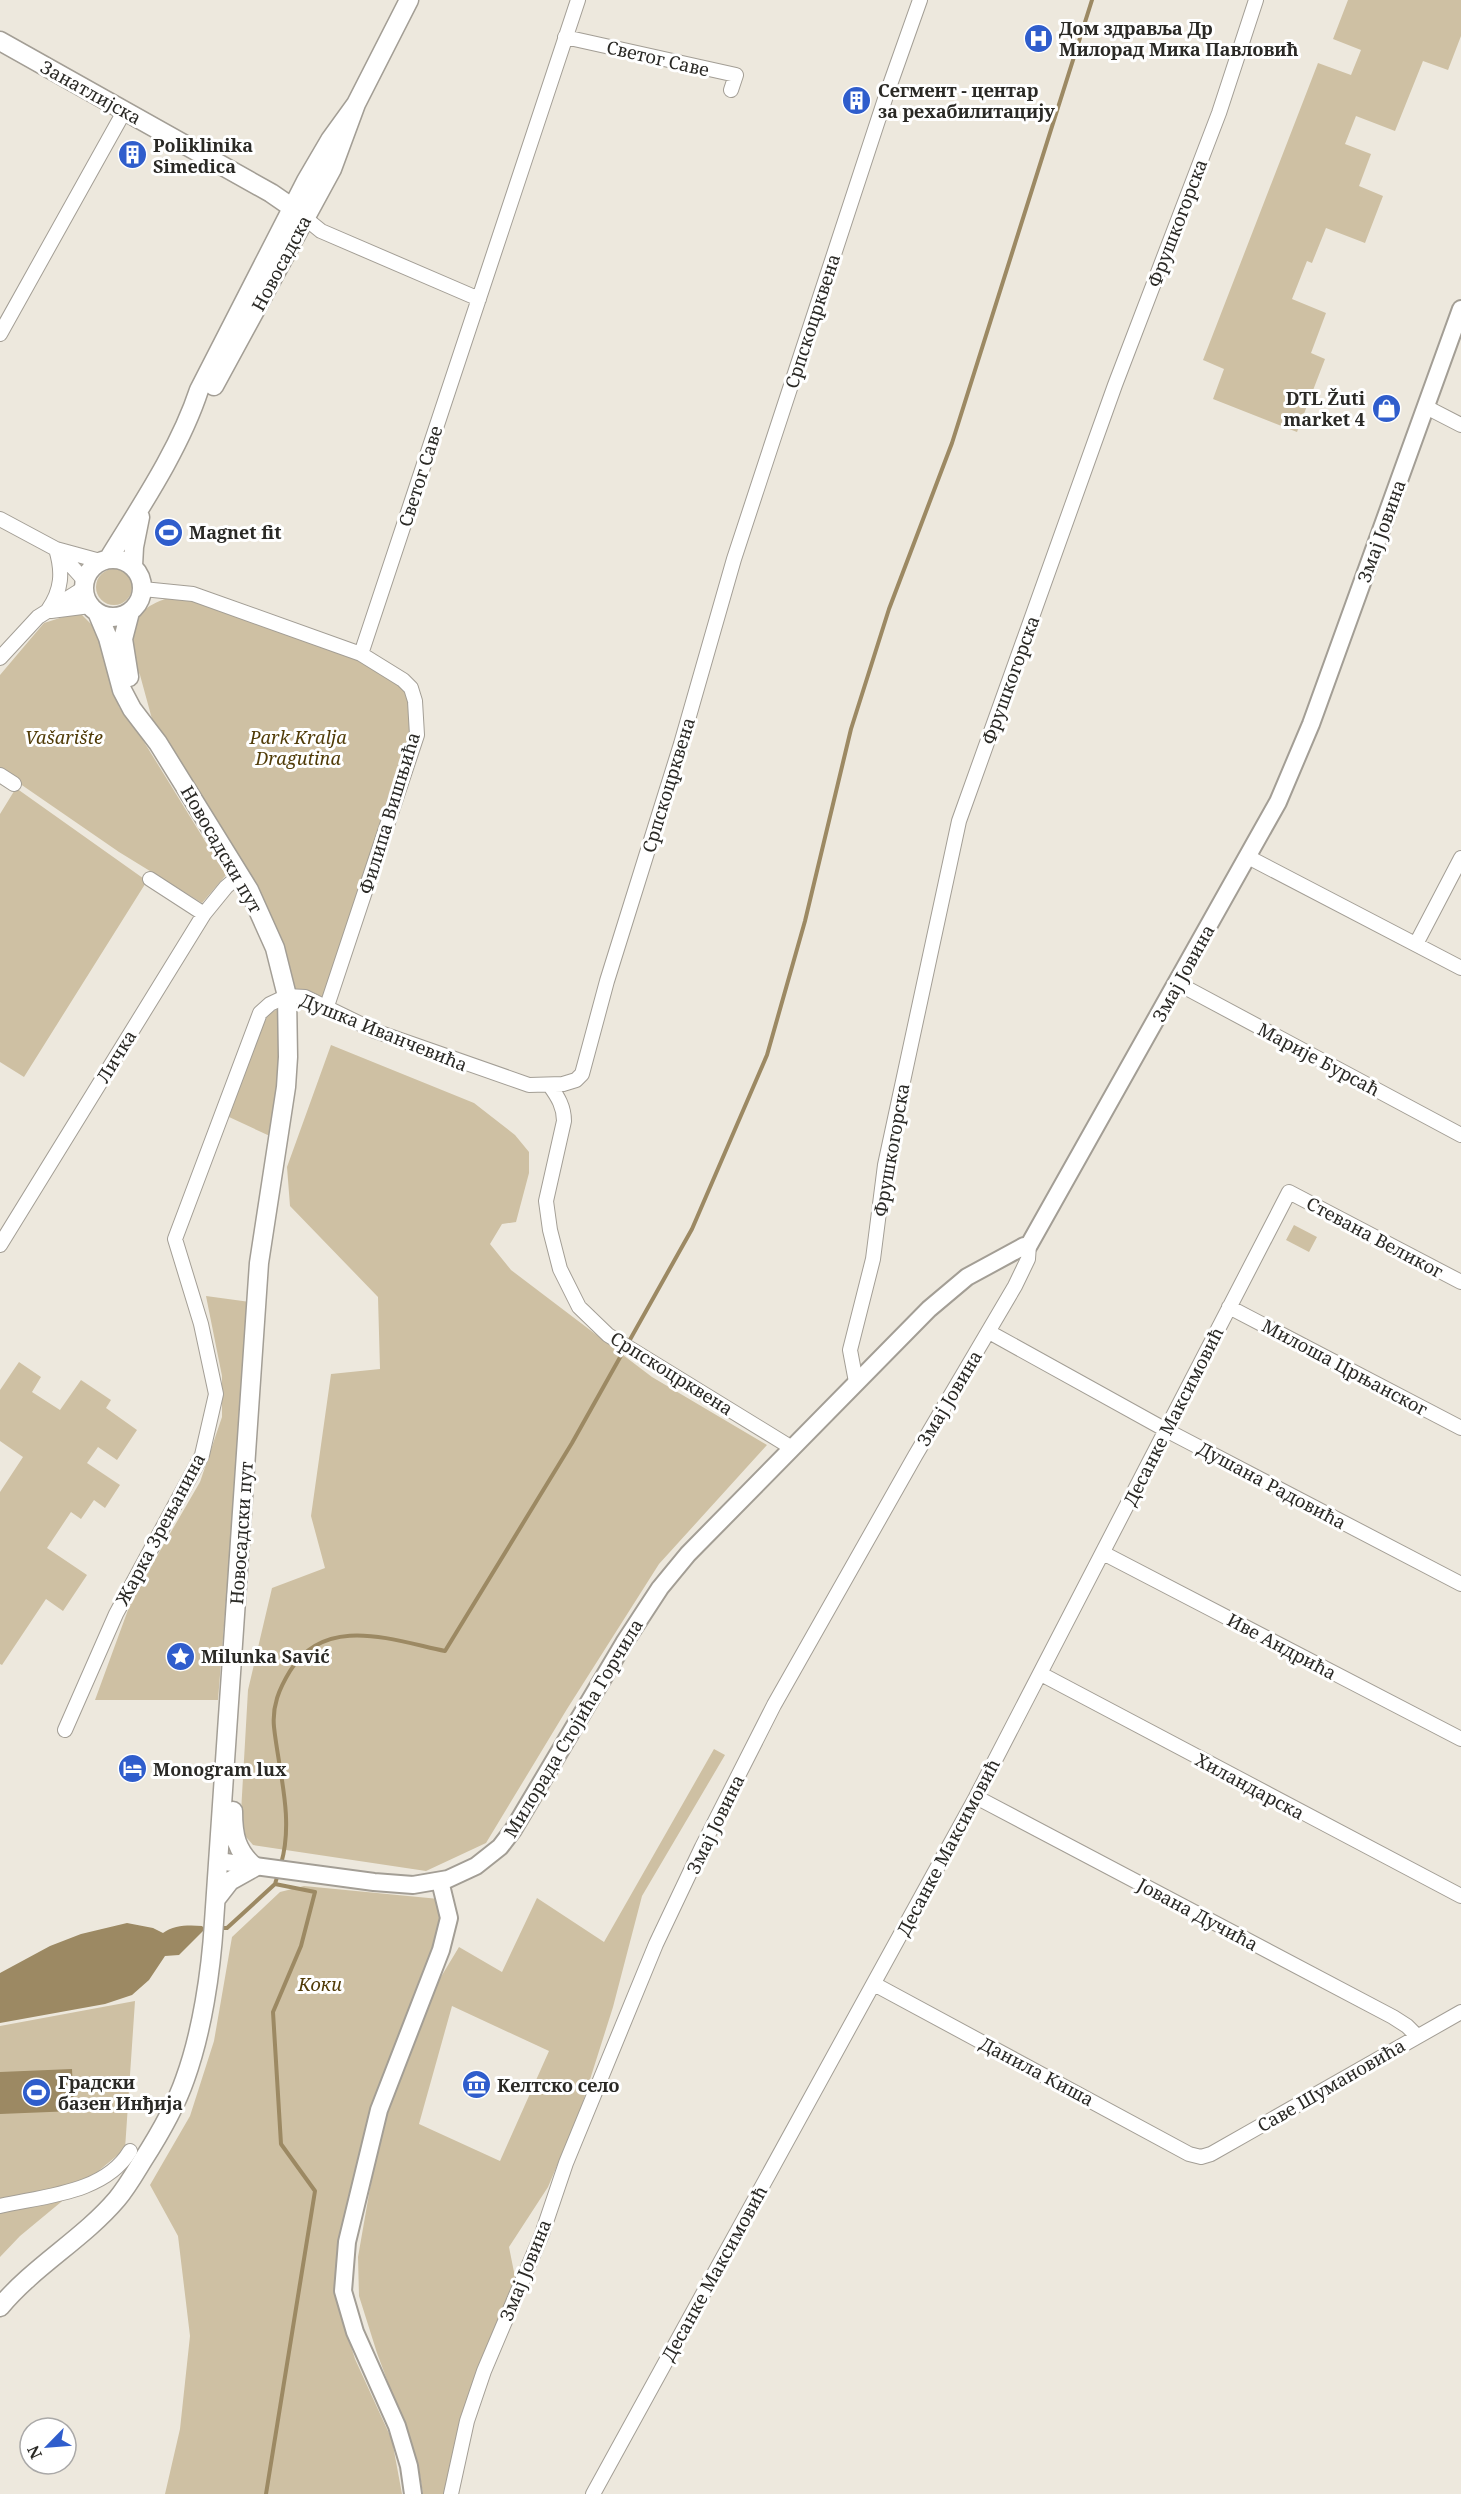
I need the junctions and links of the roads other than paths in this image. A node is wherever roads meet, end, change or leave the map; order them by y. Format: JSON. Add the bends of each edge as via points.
{"nodes":[{"id":1,"x":409,"y":0,"type":"edge"},
{"id":2,"x":578,"y":0,"type":"edge"},
{"id":3,"x":920,"y":0,"type":"edge"},
{"id":4,"x":1256,"y":0,"type":"edge"},
{"id":5,"x":565,"y":37,"type":"junction"},
{"id":6,"x":0,"y":41,"type":"edge"},
{"id":7,"x":731,"y":90,"type":"dead end"},
{"id":8,"x":124,"y":110,"type":"junction"},
{"id":9,"x":298,"y":212,"type":"junction"},
{"id":10,"x":479,"y":299,"type":"junction"},
{"id":11,"x":1461,"y":309,"type":"edge"},
{"id":12,"x":0,"y":334,"type":"edge"},
{"id":13,"x":1426,"y":407,"type":"junction"},
{"id":14,"x":1461,"y":425,"type":"edge"},
{"id":15,"x":143,"y":502,"type":"junction"},
{"id":16,"x":0,"y":519,"type":"edge"},
{"id":17,"x":56,"y":549,"type":"junction"},
{"id":18,"x":104,"y":560,"type":"junction"},
{"id":19,"x":133,"y":566,"type":"junction"},
{"id":20,"x":84,"y":585,"type":"junction"},
{"id":21,"x":143,"y":589,"type":"junction"},
{"id":22,"x":94,"y":609,"type":"junction"},
{"id":23,"x":46,"y":612,"type":"junction"},
{"id":24,"x":130,"y":612,"type":"junction"},
{"id":25,"x":2,"y":651,"type":"edge"},
{"id":26,"x":361,"y":654,"type":"junction"},
{"id":27,"x":145,"y":724,"type":"junction"},
{"id":28,"x":0,"y":775,"type":"edge"},
{"id":29,"x":14,"y":784,"type":"dead end"},
{"id":30,"x":1248,"y":857,"type":"junction"},
{"id":31,"x":1461,"y":858,"type":"edge"},
{"id":32,"x":240,"y":875,"type":"junction"},
{"id":33,"x":150,"y":879,"type":"dead end"},
{"id":34,"x":204,"y":914,"type":"junction"},
{"id":35,"x":1416,"y":944,"type":"junction"},
{"id":36,"x":1461,"y":968,"type":"edge"},
{"id":37,"x":1177,"y":983,"type":"junction"},
{"id":38,"x":287,"y":996,"type":"junction"},
{"id":39,"x":327,"y":1006,"type":"junction"},
{"id":40,"x":550,"y":1086,"type":"junction"},
{"id":41,"x":1461,"y":1135,"type":"edge"},
{"id":42,"x":1289,"y":1192,"type":"joint"},
{"id":43,"x":0,"y":1245,"type":"edge"},
{"id":44,"x":1029,"y":1245,"type":"junction"},
{"id":45,"x":1461,"y":1282,"type":"edge"},
{"id":46,"x":1229,"y":1307,"type":"junction"},
{"id":47,"x":989,"y":1332,"type":"junction"},
{"id":48,"x":856,"y":1382,"type":"junction"},
{"id":49,"x":1461,"y":1428,"type":"edge"},
{"id":50,"x":1166,"y":1430,"type":"junction"},
{"id":51,"x":792,"y":1448,"type":"junction"},
{"id":52,"x":1103,"y":1553,"type":"junction"},
{"id":53,"x":1461,"y":1584,"type":"edge"},
{"id":54,"x":1041,"y":1674,"type":"junction"},
{"id":55,"x":65,"y":1730,"type":"dead end"},
{"id":56,"x":1461,"y":1739,"type":"edge"},
{"id":57,"x":224,"y":1784,"type":"junction"},
{"id":58,"x":976,"y":1797,"type":"junction"},
{"id":59,"x":218,"y":1861,"type":"junction"},
{"id":60,"x":263,"y":1868,"type":"junction"},
{"id":61,"x":440,"y":1881,"type":"junction"},
{"id":62,"x":1461,"y":1896,"type":"edge"},
{"id":63,"x":216,"y":1900,"type":"junction"},
{"id":64,"x":874,"y":1984,"type":"junction"},
{"id":65,"x":1461,"y":2012,"type":"edge"},
{"id":66,"x":1417,"y":2036,"type":"junction"},
{"id":67,"x":130,"y":2151,"type":"dead end"},
{"id":68,"x":1201,"y":2157,"type":"joint"},
{"id":69,"x":0,"y":2206,"type":"edge"},
{"id":70,"x":0,"y":2307,"type":"edge"},
{"id":71,"x":413,"y":2494,"type":"edge"},
{"id":72,"x":451,"y":2494,"type":"edge"},
{"id":73,"x":593,"y":2494,"type":"edge"}],
"edges":[{"from":1,"to":9,"type":"main road","name":"Новосадска","via":[[356,104],[330,140]]},
{"from":2,"to":5,"type":"street","name":"Светог Саве"},
{"from":3,"to":40,"type":"street","name":"Српскоцрквена","via":[[734,559],[582,1074],[576,1080]]},
{"from":4,"to":48,"type":"street","name":"Фрушкогорска","via":[[1219,113],[1115,385],[959,820],[885,1165],[873,1259],[850,1350]]},
{"from":5,"to":7,"type":"street","name":"Светог Саве","via":[[736,75]]},
{"from":5,"to":10,"type":"street","name":"Светог Саве"},
{"from":6,"to":8,"type":"main road","name":"Занатлијска"},
{"from":8,"to":9,"type":"main road","name":"Занатлијска"},
{"from":8,"to":12,"type":"street"},
{"from":9,"to":10,"type":"street","via":[[321,231]]},
{"from":9,"to":15,"type":"main road","name":"Новосадска","via":[[199,390],[192,413]]},
{"from":10,"to":26,"type":"street","name":"Светог Саве"},
{"from":11,"to":13,"type":"street","name":"Змај Јовина"},
{"from":13,"to":14,"type":"street"},
{"from":13,"to":30,"type":"street","name":"Змај Јовина","via":[[1289,780]]},
{"from":15,"to":18,"type":"main road","name":"Новосадска"},
{"from":15,"to":19,"type":"main road","name":"Новосадска"},
{"from":16,"to":17,"type":"street"},
{"from":17,"to":18,"type":"street"},
{"from":17,"to":20,"type":"street"},
{"from":17,"to":23,"type":"street","via":[[61,578]]},
{"from":18,"to":19,"type":"main road","via":[[117,558]]},
{"from":18,"to":20,"type":"main road","via":[[93,566]]},
{"from":19,"to":21,"type":"main road"},
{"from":20,"to":22,"type":"main road","name":"Новосадски пут"},
{"from":20,"to":23,"type":"street"},
{"from":21,"to":24,"type":"main road","name":"Новосадски пут"},
{"from":21,"to":26,"type":"street","name":"Филипа Вишњића","via":[[194,594]]},
{"from":22,"to":23,"type":"street"},
{"from":22,"to":24,"type":"main road","via":[[114,617]]},
{"from":22,"to":27,"type":"main road","name":"Новосадски пут","via":[[108,639],[122,690]]},
{"from":23,"to":25,"type":"street"},
{"from":24,"to":27,"type":"main road","name":"Новосадски пут","via":[[123,639],[125,661]]},
{"from":26,"to":39,"type":"street","name":"Филипа Вишњића","via":[[411,688],[417,735]]},
{"from":27,"to":32,"type":"main road","name":"Новосадски пут"},
{"from":28,"to":29,"type":"street"},
{"from":30,"to":35,"type":"street"},
{"from":30,"to":37,"type":"street","name":"Змај Јовина"},
{"from":31,"to":35,"type":"street"},
{"from":32,"to":34,"type":"street","name":"Личка"},
{"from":32,"to":38,"type":"main road","name":"Новосадски пут","via":[[275,948]]},
{"from":33,"to":34,"type":"street"},
{"from":34,"to":43,"type":"street","name":"Личка"},
{"from":35,"to":36,"type":"street"},
{"from":37,"to":41,"type":"street","name":"Марије Бурсаћ"},
{"from":37,"to":44,"type":"street","name":"Змај Јовина"},
{"from":38,"to":39,"type":"street","name":"Душка Иванчевића","via":[[305,997]]},
{"from":38,"to":55,"type":"street","name":"Жарка Зрењанина","via":[[270,1004],[256,1020],[175,1239],[201,1324],[216,1394],[202,1455],[116,1614]]},
{"from":38,"to":57,"type":"main road","name":"Новосадски пут","via":[[286,1087],[259,1263]]},
{"from":39,"to":40,"type":"street","name":"Душка Иванчевића","via":[[375,1031],[459,1062],[529,1085]]},
{"from":40,"to":51,"type":"street","name":"Српскоцрквена","via":[[564,1112],[546,1201],[560,1269],[579,1307],[608,1335]]},
{"from":42,"to":45,"type":"street","name":"Стевана Великог"},
{"from":42,"to":46,"type":"street","name":"Десанке Максимовић"},
{"from":44,"to":47,"type":"street","name":"Змај Јовина","via":[[1028,1259]]},
{"from":44,"to":48,"type":"street","name":"Милорада Стојића Горчила","via":[[980,1269],[955,1287]]},
{"from":46,"to":49,"type":"street","name":"Милоша Црњанског"},
{"from":46,"to":50,"type":"street","name":"Десанке Максимовић"},
{"from":47,"to":50,"type":"street","name":"Душана Радовића"},
{"from":47,"to":72,"type":"street","name":"Змај Јовина","via":[[774,1705],[656,1944],[484,2371],[467,2421]]},
{"from":48,"to":51,"type":"street","name":"Милорада Стојића Горчила"},
{"from":50,"to":52,"type":"street","name":"Десанке Максимовић"},
{"from":50,"to":53,"type":"street","name":"Душана Радовића"},
{"from":51,"to":61,"type":"street","name":"Милорада Стојића Горчила","via":[[660,1588],[507,1839],[476,1866]]},
{"from":52,"to":54,"type":"street","name":"Десанке Максимовић"},
{"from":52,"to":56,"type":"street","name":"Иве Андрића"},
{"from":54,"to":58,"type":"street","name":"Десанке Максимовић"},
{"from":54,"to":62,"type":"street","name":"Хиландарска"},
{"from":57,"to":59,"type":"main road","name":"Новосадски пут"},
{"from":57,"to":60,"type":"main road","via":[[233,1804],[235,1841],[240,1851]]},
{"from":58,"to":64,"type":"street","name":"Десанке Максимовић"},
{"from":58,"to":66,"type":"street","name":"Јована Дучића","via":[[1393,2017]]},
{"from":59,"to":60,"type":"street","name":"Милорада Стојића Горчила"},
{"from":59,"to":63,"type":"main road","name":"Новосадски пут"},
{"from":60,"to":61,"type":"street","name":"Милорада Стојића Горчила","via":[[395,1885]]},
{"from":60,"to":63,"type":"main road","via":[[230,1881]]},
{"from":61,"to":71,"type":"street","via":[[448,1918],[441,1950],[379,2110],[347,2242],[343,2291],[355,2332],[397,2426]]},
{"from":63,"to":70,"type":"main road","name":"Новосадски пут","via":[[208,1989],[185,2079],[154,2144],[118,2198]]},
{"from":64,"to":68,"type":"street","name":"Данила Киша"},
{"from":64,"to":73,"type":"street","name":"Десанке Максимовић"},
{"from":65,"to":66,"type":"street","name":"Саве Шумановића"},
{"from":66,"to":68,"type":"street","name":"Саве Шумановића"},
{"from":67,"to":69,"type":"street","via":[[115,2170],[93,2183]]}]}
